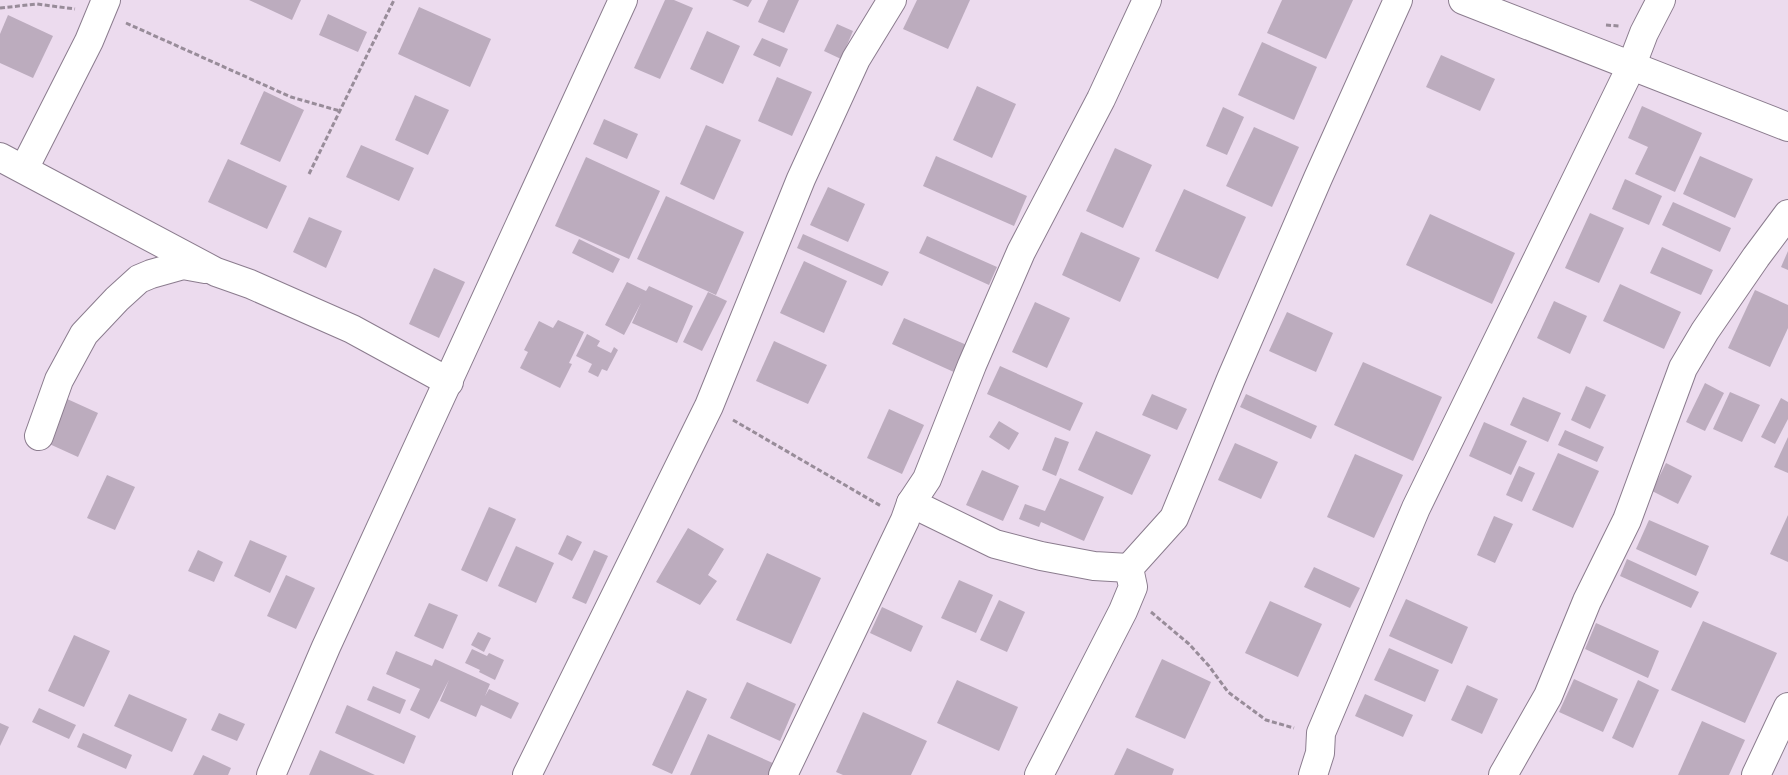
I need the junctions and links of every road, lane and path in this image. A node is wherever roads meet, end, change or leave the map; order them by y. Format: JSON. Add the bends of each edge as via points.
{"nodes":[{"id":1,"x":394,"y":0,"type":"edge"},
{"id":2,"x":623,"y":0,"type":"edge"},
{"id":3,"x":892,"y":0,"type":"edge"},
{"id":4,"x":1147,"y":0,"type":"edge"},
{"id":5,"x":1398,"y":0,"type":"edge"},
{"id":6,"x":1463,"y":0,"type":"edge"},
{"id":7,"x":1661,"y":0,"type":"edge"},
{"id":8,"x":103,"y":6,"type":"edge"},
{"id":9,"x":0,"y":8,"type":"edge"},
{"id":10,"x":1603,"y":25,"type":"dead end"},
{"id":11,"x":1644,"y":33,"type":"junction"},
{"id":12,"x":1631,"y":67,"type":"junction"},
{"id":13,"x":340,"y":110,"type":"junction"},
{"id":14,"x":1788,"y":127,"type":"edge"},
{"id":15,"x":12,"y":163,"type":"edge"},
{"id":16,"x":309,"y":174,"type":"dead end"},
{"id":17,"x":1788,"y":214,"type":"edge"},
{"id":18,"x":216,"y":272,"type":"junction"},
{"id":19,"x":449,"y":382,"type":"junction"},
{"id":20,"x":709,"y":406,"type":"junction"},
{"id":21,"x":40,"y":436,"type":"dead end"},
{"id":22,"x":908,"y":512,"type":"junction"},
{"id":23,"x":1129,"y":572,"type":"junction"},
{"id":24,"x":1788,"y":708,"type":"edge"},
{"id":25,"x":1321,"y":733,"type":"junction"},
{"id":26,"x":271,"y":775,"type":"edge"},
{"id":27,"x":527,"y":775,"type":"edge"},
{"id":28,"x":784,"y":775,"type":"edge"},
{"id":29,"x":1039,"y":775,"type":"edge"},
{"id":30,"x":1313,"y":775,"type":"edge"},
{"id":31,"x":1503,"y":775,"type":"edge"},
{"id":32,"x":1756,"y":775,"type":"edge"}],
"edges":[{"from":1,"to":13,"type":"path"},
{"from":2,"to":19,"type":"street"},
{"from":3,"to":20,"type":"street","via":[[856,59],[801,180]]},
{"from":4,"to":22,"type":"street","via":[[1101,99],[1021,252],[927,479]]},
{"from":5,"to":23,"type":"street","via":[[1231,379],[1174,518]]},
{"from":6,"to":12,"type":"street"},
{"from":7,"to":11,"type":"street"},
{"from":8,"to":9,"type":"path","via":[[37,4]]},
{"from":8,"to":13,"type":"path","via":[[291,97]]},
{"from":8,"to":15,"type":"street","via":[[89,41]]},
{"from":10,"to":11,"type":"path"},
{"from":11,"to":12,"type":"street"},
{"from":12,"to":14,"type":"street"},
{"from":12,"to":25,"type":"street","via":[[1416,508]]},
{"from":13,"to":16,"type":"path"},
{"from":15,"to":18,"type":"street"},
{"from":17,"to":31,"type":"street","via":[[1683,368],[1626,520],[1548,696]]},
{"from":18,"to":19,"type":"street","via":[[352,329]]},
{"from":18,"to":21,"type":"street","via":[[183,265],[151,274],[130,287],[84,334],[60,380]]},
{"from":19,"to":26,"type":"street","via":[[326,647]]},
{"from":20,"to":22,"type":"path"},
{"from":20,"to":27,"type":"street"},
{"from":22,"to":23,"type":"street","via":[[995,544]]},
{"from":22,"to":28,"type":"street"},
{"from":23,"to":25,"type":"path","via":[[1150,611],[1189,644],[1228,692],[1266,720]]},
{"from":23,"to":29,"type":"street","via":[[1133,587],[1123,611]]},
{"from":24,"to":32,"type":"street"},
{"from":25,"to":30,"type":"street","via":[[1320,753]]}]}
